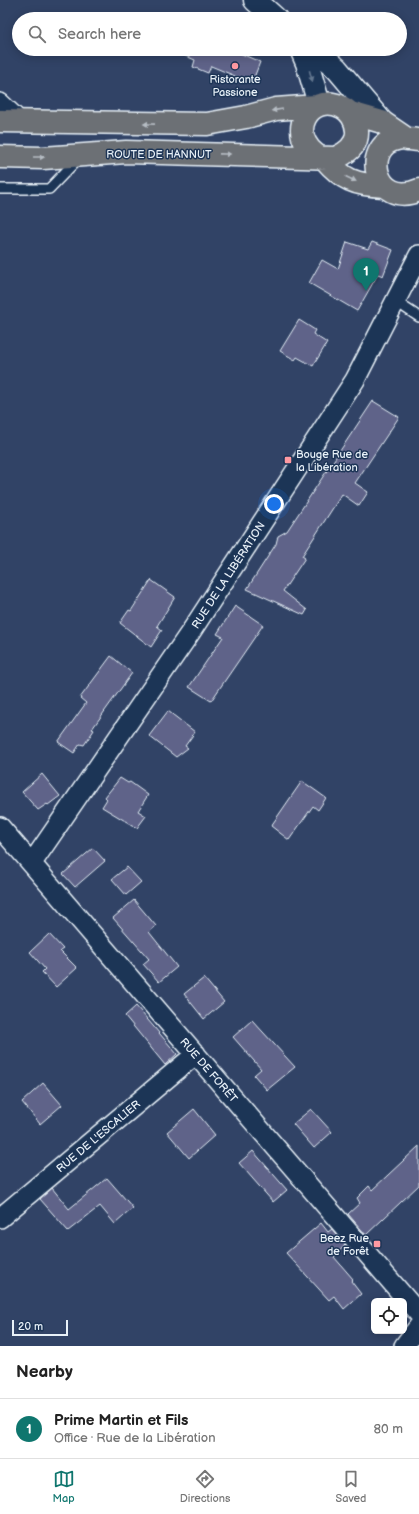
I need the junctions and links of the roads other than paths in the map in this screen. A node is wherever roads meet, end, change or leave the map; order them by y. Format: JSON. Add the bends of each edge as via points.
{"nodes":[{"id":1,"x":255,"y":0,"type":"edge"},
{"id":2,"x":268,"y":12,"type":"edge"},
{"id":3,"x":304,"y":56,"type":"edge"},
{"id":4,"x":322,"y":56,"type":"edge"},
{"id":5,"x":348,"y":81,"type":"junction"},
{"id":6,"x":0,"y":103,"type":"edge"},
{"id":7,"x":318,"y":105,"type":"junction"},
{"id":8,"x":350,"y":112,"type":"junction"},
{"id":9,"x":10,"y":121,"type":"edge"},
{"id":10,"x":382,"y":122,"type":"junction"},
{"id":11,"x":415,"y":140,"type":"edge"},
{"id":12,"x":82,"y":155,"type":"junction"},
{"id":13,"x":0,"y":157,"type":"edge"},
{"id":14,"x":322,"y":158,"type":"junction"},
{"id":15,"x":384,"y":186,"type":"junction"},
{"id":16,"x":0,"y":189,"type":"edge"},
{"id":17,"x":419,"y":190,"type":"edge"},
{"id":18,"x":419,"y":255,"type":"edge"},
{"id":19,"x":395,"y":301,"type":"junction"},
{"id":20,"x":419,"y":317,"type":"edge"},
{"id":21,"x":0,"y":827,"type":"edge"},
{"id":22,"x":32,"y":864,"type":"junction"},
{"id":23,"x":196,"y":1054,"type":"junction"},
{"id":24,"x":0,"y":1218,"type":"edge"},
{"id":25,"x":419,"y":1314,"type":"edge"},
{"id":26,"x":419,"y":1326,"type":"edge"},
{"id":27,"x":404,"y":1346,"type":"edge"}],
"edges":[{"from":1,"to":2,"type":"street"},
{"from":3,"to":7,"type":"street","one_way":true},
{"from":4,"to":5,"type":"street"},
{"from":5,"to":8,"type":"street"},
{"from":5,"to":10,"type":"street"},
{"from":6,"to":9,"type":"street"},
{"from":7,"to":8,"type":"main road","via":[[334,103]]},
{"from":7,"to":9,"type":"main road","one_way":true,"via":[[276,109],[207,124]]},
{"from":7,"to":14,"type":"main road","via":[[308,113],[303,122],[302,132],[304,142],[310,151]]},
{"from":8,"to":10,"type":"main road"},
{"from":8,"to":14,"type":"main road","name":"ROUTE DE HANNUT","via":[[357,123],[354,145],[346,154],[336,158]]},
{"from":10,"to":11,"type":"main road"},
{"from":11,"to":15,"type":"main road","via":[[390,141],[382,148],[377,157],[376,167],[378,177]]},
{"from":13,"to":12,"type":"main road","name":"ROUTE DE HANNUT","one_way":true,"via":[[43,158]]},
{"from":12,"to":14,"type":"main road","name":"ROUTE DE HANNUT","one_way":true,"via":[[126,152]]},
{"from":12,"to":16,"type":"lane","via":[[49,190]]},
{"from":14,"to":15,"type":"main road","one_way":true,"via":[[337,173],[364,185]]},
{"from":15,"to":17,"type":"main road","via":[[392,192],[401,194]]},
{"from":18,"to":19,"type":"street","name":"RUE DE LA LIBÉRATION"},
{"from":19,"to":20,"type":"lane"},
{"from":19,"to":22,"type":"street","name":"RUE DE LA LIBÉRATION","via":[[355,380],[192,630]]},
{"from":21,"to":22,"type":"street","name":"RUE DE FORÊT"},
{"from":22,"to":23,"type":"street","name":"RUE DE FORÊT"},
{"from":23,"to":24,"type":"street","name":"RUE DE L'ESCALIER"},
{"from":23,"to":25,"type":"street","name":"RUE DE FORÊT"},
{"from":26,"to":27,"type":"street"}]}
